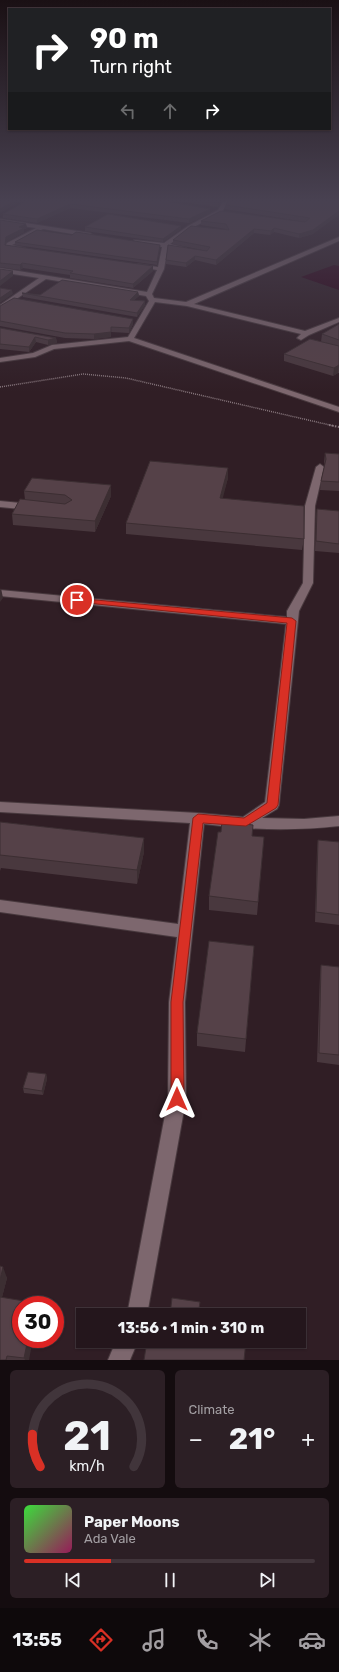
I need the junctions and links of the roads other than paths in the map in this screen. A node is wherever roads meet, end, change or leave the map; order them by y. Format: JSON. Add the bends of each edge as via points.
{"nodes":[{"id":1,"x":162,"y":264,"type":"edge"},
{"id":2,"x":279,"y":264,"type":"edge"},
{"id":3,"x":130,"y":265,"type":"edge"},
{"id":4,"x":161,"y":269,"type":"junction"},
{"id":5,"x":0,"y":270,"type":"edge"},
{"id":6,"x":45,"y":277,"type":"junction"},
{"id":7,"x":151,"y":297,"type":"junction"},
{"id":8,"x":12,"y":299,"type":"junction"},
{"id":9,"x":20,"y":301,"type":"edge"},
{"id":10,"x":187,"y":304,"type":"junction"},
{"id":11,"x":0,"y":308,"type":"edge"},
{"id":12,"x":339,"y":320,"type":"edge"},
{"id":13,"x":133,"y":321,"type":"edge"},
{"id":14,"x":141,"y":322,"type":"junction"},
{"id":15,"x":306,"y":333,"type":"junction"},
{"id":16,"x":52,"y":339,"type":"edge"},
{"id":17,"x":130,"y":339,"type":"junction"},
{"id":18,"x":306,"y":341,"type":"edge"},
{"id":19,"x":82,"y":344,"type":"junction"},
{"id":20,"x":0,"y":360,"type":"edge"},
{"id":21,"x":339,"y":410,"type":"edge"},
{"id":22,"x":320,"y":467,"type":"dead end"},
{"id":23,"x":0,"y":504,"type":"edge"},
{"id":24,"x":44,"y":508,"type":"edge"},
{"id":25,"x":0,"y":593,"type":"edge"},
{"id":26,"x":292,"y":621,"type":"junction"},
{"id":27,"x":0,"y":807,"type":"edge"},
{"id":28,"x":198,"y":818,"type":"junction"},
{"id":29,"x":339,"y":821,"type":"edge"},
{"id":30,"x":246,"y":822,"type":"junction"},
{"id":31,"x":0,"y":906,"type":"edge"},
{"id":32,"x":186,"y":932,"type":"junction"},
{"id":33,"x":138,"y":1308,"type":"edge"},
{"id":34,"x":124,"y":1348,"type":"edge"},
{"id":35,"x":119,"y":1360,"type":"edge"}],
"edges":[{"from":1,"to":4,"type":"street"},
{"from":2,"to":10,"type":"street"},
{"from":3,"to":4,"type":"street"},
{"from":4,"to":7,"type":"street"},
{"from":5,"to":6,"type":"street"},
{"from":6,"to":7,"type":"street"},
{"from":6,"to":8,"type":"street"},
{"from":7,"to":10,"type":"street"},
{"from":7,"to":14,"type":"street"},
{"from":8,"to":9,"type":"street"},
{"from":8,"to":11,"type":"street"},
{"from":10,"to":15,"type":"street"},
{"from":12,"to":15,"type":"street"},
{"from":13,"to":14,"type":"street"},
{"from":14,"to":17,"type":"street"},
{"from":15,"to":18,"type":"street","via":[[300,339]]},
{"from":16,"to":19,"type":"street"},
{"from":17,"to":19,"type":"street"},
{"from":17,"to":21,"type":"street"},
{"from":19,"to":20,"type":"street","via":[[52,347],[35,355]]},
{"from":22,"to":26,"type":"street","via":[[310,506],[308,583],[293,611]]},
{"from":23,"to":24,"type":"street"},
{"from":25,"to":26,"type":"street"},
{"from":26,"to":30,"type":"street","via":[[272,805]]},
{"from":27,"to":28,"type":"street"},
{"from":28,"to":30,"type":"street"},
{"from":28,"to":32,"type":"street"},
{"from":29,"to":30,"type":"street","via":[[318,824]]},
{"from":31,"to":32,"type":"street"},
{"from":32,"to":33,"type":"street","via":[[177,1002],[177,1099]]},
{"from":34,"to":35,"type":"street"}]}
